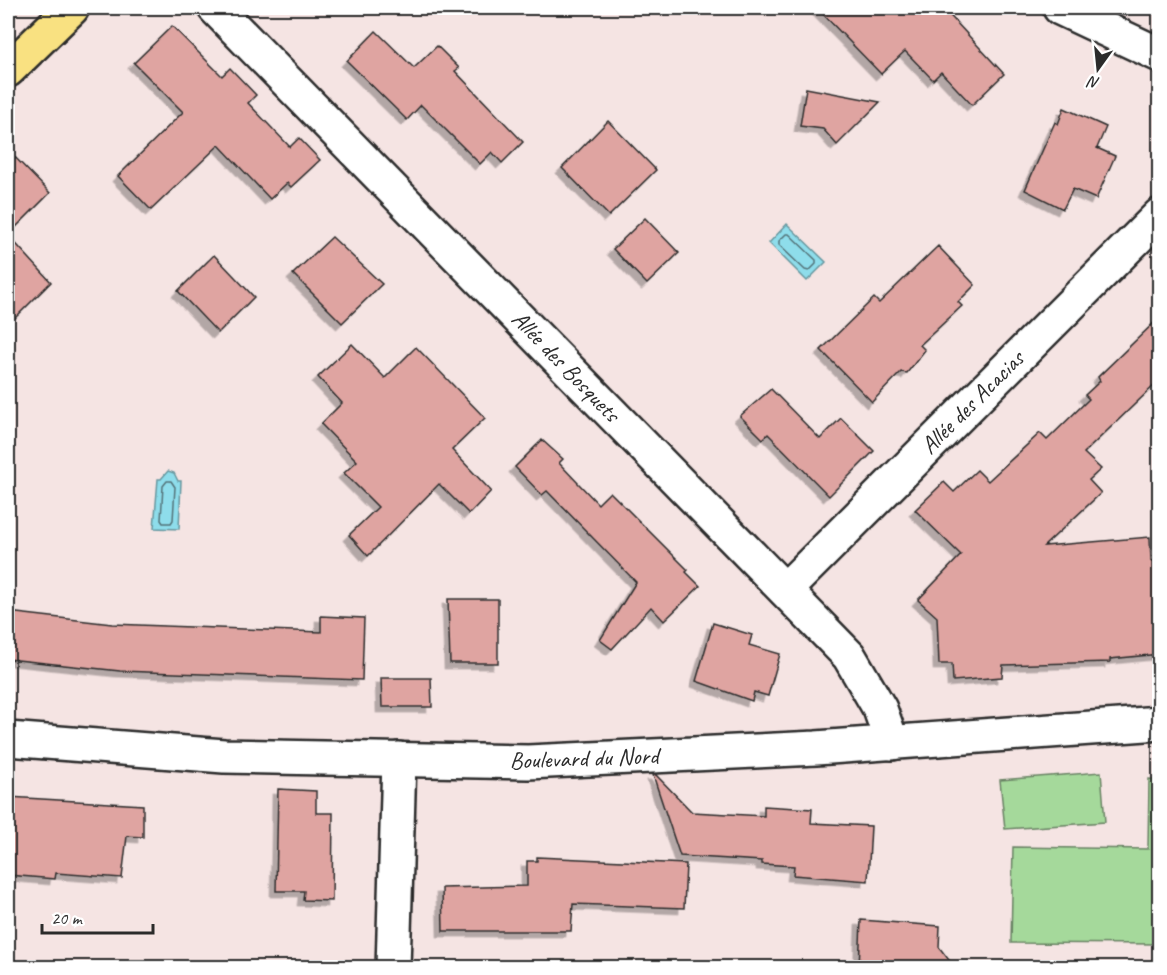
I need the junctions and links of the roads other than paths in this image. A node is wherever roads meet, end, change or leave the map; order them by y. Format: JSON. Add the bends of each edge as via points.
{"nodes":[{"id":1,"x":72,"y":8,"type":"edge"},
{"id":2,"x":216,"y":8,"type":"edge"},
{"id":3,"x":1060,"y":8,"type":"edge"},
{"id":4,"x":1160,"y":55,"type":"edge"},
{"id":5,"x":8,"y":70,"type":"edge"},
{"id":6,"x":1160,"y":215,"type":"edge"},
{"id":7,"x":785,"y":590,"type":"junction"},
{"id":8,"x":1160,"y":723,"type":"edge"},
{"id":9,"x":8,"y":738,"type":"edge"},
{"id":10,"x":892,"y":743,"type":"junction"},
{"id":11,"x":399,"y":759,"type":"junction"},
{"id":12,"x":393,"y":968,"type":"edge"}],
"edges":[{"from":1,"to":5,"type":"main road"},
{"from":2,"to":7,"type":"street","name":"Allée des Bosquets"},
{"from":3,"to":4,"type":"street"},
{"from":6,"to":7,"type":"street","name":"Allée des Acacias"},
{"from":7,"to":10,"type":"street","name":"Allée des Bosquets","via":[[849,656],[880,709]]},
{"from":8,"to":10,"type":"street","name":"Boulevard du Nord"},
{"from":9,"to":11,"type":"street","name":"Boulevard du Nord","via":[[224,756]]},
{"from":10,"to":11,"type":"street","name":"Boulevard du Nord","via":[[528,762]]},
{"from":11,"to":12,"type":"street"}]}
